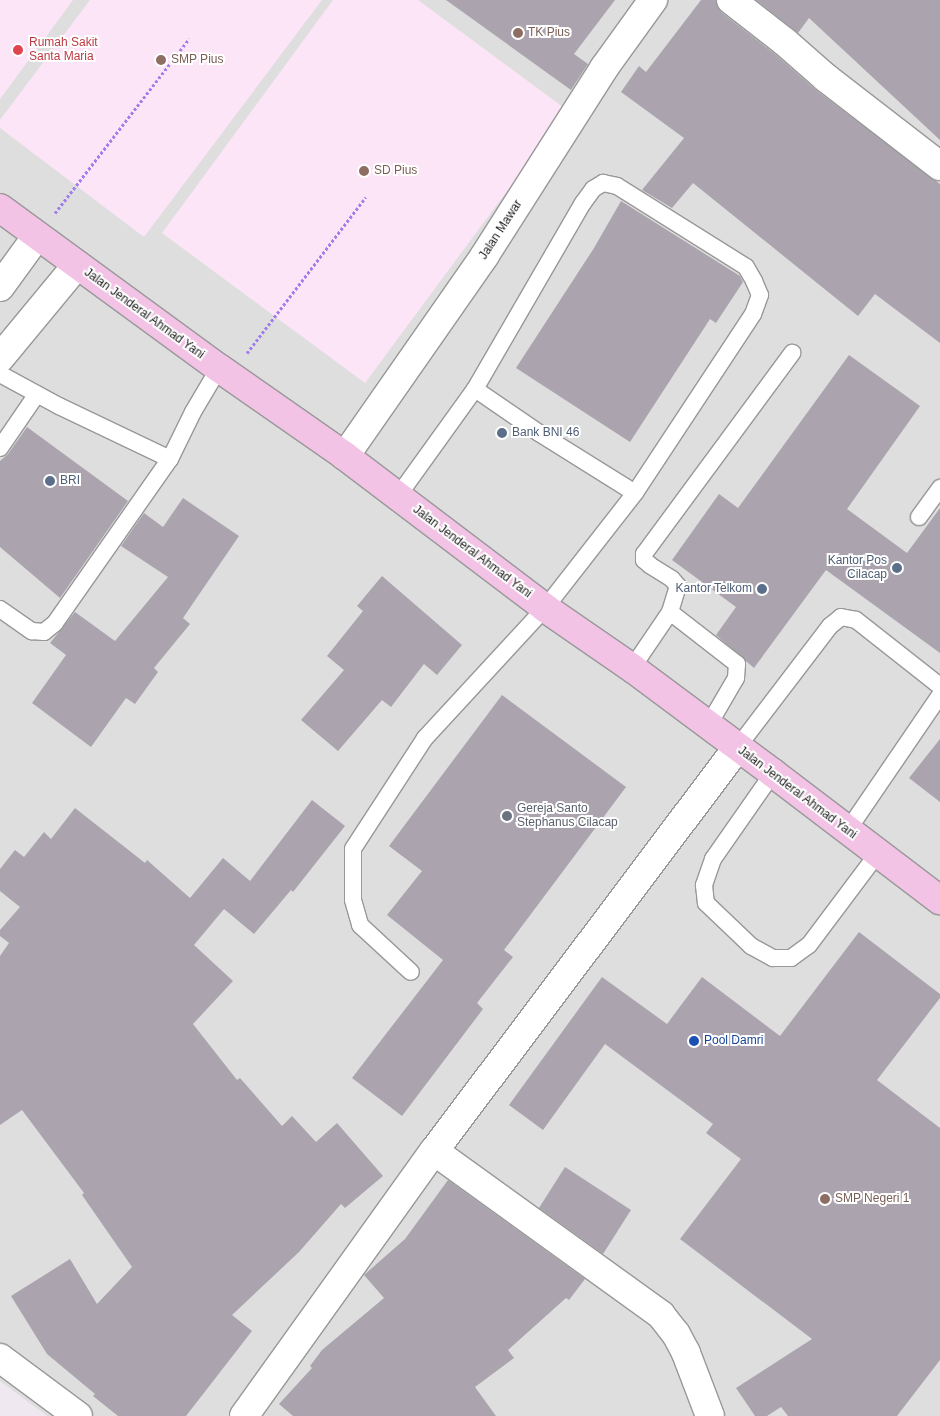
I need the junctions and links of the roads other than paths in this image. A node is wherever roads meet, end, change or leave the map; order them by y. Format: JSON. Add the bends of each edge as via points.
{"nodes":[{"id":1,"x":731,"y":0,"type":"edge"},
{"id":2,"x":642,"y":4,"type":"edge"},
{"id":3,"x":940,"y":166,"type":"edge"},
{"id":4,"x":0,"y":208,"type":"edge"},
{"id":5,"x":38,"y":236,"type":"junction"},
{"id":6,"x":77,"y":265,"type":"junction"},
{"id":7,"x":0,"y":287,"type":"edge"},
{"id":8,"x":792,"y":353,"type":"dead end"},
{"id":9,"x":0,"y":358,"type":"edge"},
{"id":10,"x":225,"y":372,"type":"junction"},
{"id":11,"x":0,"y":374,"type":"edge"},
{"id":12,"x":475,"y":388,"type":"junction"},
{"id":13,"x":37,"y":394,"type":"junction"},
{"id":14,"x":0,"y":448,"type":"edge"},
{"id":15,"x":345,"y":456,"type":"junction"},
{"id":16,"x":170,"y":460,"type":"junction"},
{"id":17,"x":940,"y":488,"type":"edge"},
{"id":18,"x":635,"y":493,"type":"junction"},
{"id":19,"x":398,"y":496,"type":"junction"},
{"id":20,"x":919,"y":517,"type":"dead end"},
{"id":21,"x":545,"y":608,"type":"junction"},
{"id":22,"x":0,"y":609,"type":"edge"},
{"id":23,"x":670,"y":612,"type":"junction"},
{"id":24,"x":632,"y":668,"type":"junction"},
{"id":25,"x":940,"y":686,"type":"edge"},
{"id":26,"x":940,"y":695,"type":"edge"},
{"id":27,"x":708,"y":726,"type":"junction"},
{"id":28,"x":737,"y":748,"type":"junction"},
{"id":29,"x":773,"y":773,"type":"junction"},
{"id":30,"x":848,"y":830,"type":"junction"},
{"id":31,"x":878,"y":853,"type":"junction"},
{"id":32,"x":940,"y":900,"type":"edge"},
{"id":33,"x":411,"y":972,"type":"dead end"},
{"id":34,"x":434,"y":1151,"type":"junction"},
{"id":35,"x":0,"y":1358,"type":"edge"},
{"id":36,"x":78,"y":1416,"type":"edge"},
{"id":37,"x":244,"y":1416,"type":"edge"},
{"id":38,"x":710,"y":1416,"type":"edge"}],
"edges":[{"from":1,"to":3,"type":"street"},
{"from":2,"to":15,"type":"street","name":"Jalan Mawar","via":[[485,256]]},
{"from":4,"to":5,"type":"main road","name":"Jalan Jenderal Ahmad Yani"},
{"from":5,"to":6,"type":"main road","name":"Jalan Jenderal Ahmad Yani"},
{"from":5,"to":7,"type":"street"},
{"from":6,"to":9,"type":"street"},
{"from":6,"to":10,"type":"main road","name":"Jalan Jenderal Ahmad Yani"},
{"from":8,"to":23,"type":"lane","via":[[644,554],[644,560],[678,586]]},
{"from":10,"to":15,"type":"main road","name":"Jalan Jenderal Ahmad Yani"},
{"from":10,"to":16,"type":"lane","via":[[193,412]]},
{"from":11,"to":13,"type":"lane"},
{"from":12,"to":18,"type":"lane"},
{"from":12,"to":18,"type":"lane","via":[[583,203],[593,189],[603,183],[617,186],[746,268],[760,295],[754,314]]},
{"from":12,"to":19,"type":"lane"},
{"from":13,"to":14,"type":"lane"},
{"from":13,"to":16,"type":"lane"},
{"from":15,"to":19,"type":"main road","name":"Jalan Jenderal Ahmad Yani"},
{"from":16,"to":22,"type":"lane","via":[[55,623],[44,632],[32,631]]},
{"from":17,"to":20,"type":"lane"},
{"from":18,"to":21,"type":"lane"},
{"from":19,"to":21,"type":"main road","name":"Jalan Jenderal Ahmad Yani"},
{"from":21,"to":24,"type":"main road","name":"Jalan Jenderal Ahmad Yani"},
{"from":21,"to":33,"type":"lane","via":[[425,738],[353,849],[354,900],[360,925]]},
{"from":23,"to":24,"type":"lane"},
{"from":23,"to":27,"type":"lane","via":[[737,664],[736,678]]},
{"from":24,"to":27,"type":"main road","name":"Jalan Jenderal Ahmad Yani"},
{"from":25,"to":28,"type":"lane","via":[[856,620],[841,616]]},
{"from":26,"to":30,"type":"lane"},
{"from":27,"to":28,"type":"main road","name":"Jalan Jenderal Ahmad Yani"},
{"from":28,"to":29,"type":"main road","name":"Jalan Jenderal Ahmad Yani"},
{"from":28,"to":34,"type":"street"},
{"from":29,"to":30,"type":"main road","name":"Jalan Jenderal Ahmad Yani"},
{"from":29,"to":31,"type":"lane","via":[[713,859],[704,885],[706,903],[751,946],[773,958],[790,958],[809,945]]},
{"from":30,"to":31,"type":"main road","name":"Jalan Jenderal Ahmad Yani"},
{"from":31,"to":32,"type":"main road","name":"Jalan Jenderal Ahmad Yani"},
{"from":34,"to":37,"type":"street"},
{"from":34,"to":38,"type":"street","via":[[661,1314],[686,1353]]},
{"from":35,"to":36,"type":"street"}]}
